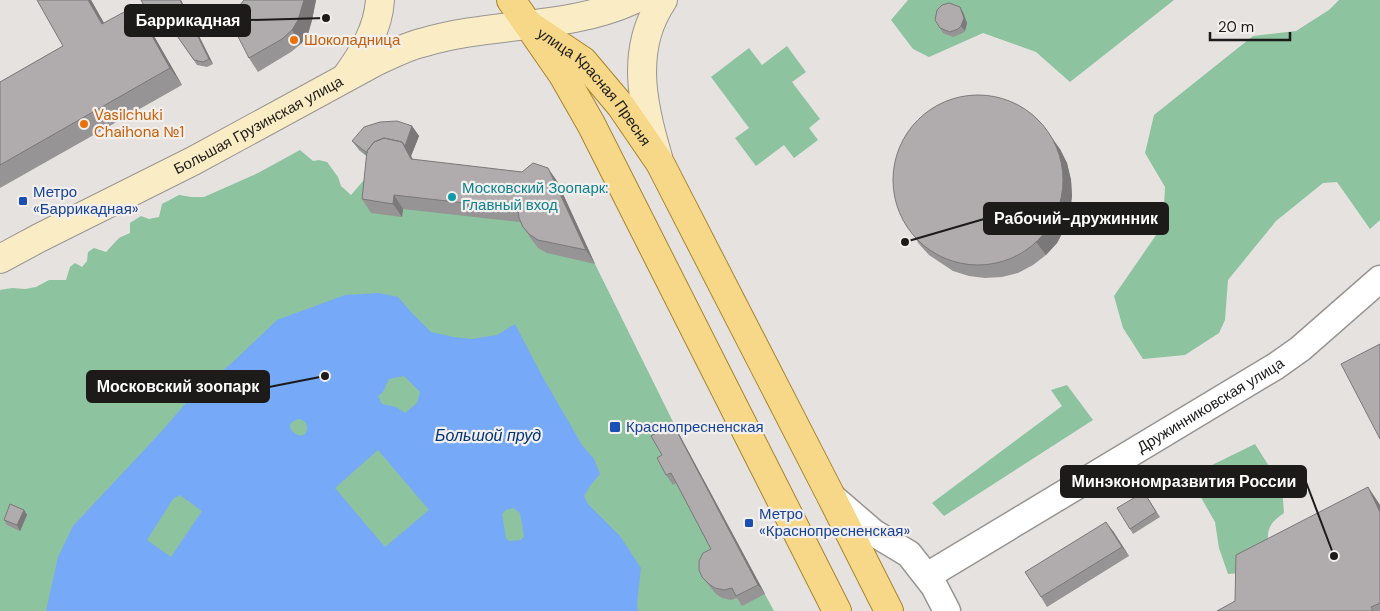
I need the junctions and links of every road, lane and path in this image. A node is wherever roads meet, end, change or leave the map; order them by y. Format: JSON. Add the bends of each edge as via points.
{"nodes":[{"id":1,"x":380,"y":0,"type":"edge"},
{"id":2,"x":511,"y":0,"type":"edge"},
{"id":3,"x":633,"y":0,"type":"edge"},
{"id":4,"x":663,"y":0,"type":"edge"},
{"id":5,"x":529,"y":25,"type":"junction"},
{"id":6,"x":343,"y":80,"type":"junction"},
{"id":7,"x":660,"y":163,"type":"junction"},
{"id":8,"x":0,"y":259,"type":"edge"},
{"id":9,"x":1380,"y":279,"type":"edge"},
{"id":10,"x":832,"y":496,"type":"junction"},
{"id":11,"x":927,"y":576,"type":"junction"},
{"id":12,"x":837,"y":611,"type":"edge"},
{"id":13,"x":889,"y":611,"type":"edge"},
{"id":14,"x":947,"y":611,"type":"edge"}],
"edges":[{"from":1,"to":6,"type":"main road","via":[[374,32]]},
{"from":2,"to":5,"type":"main road"},
{"from":3,"to":5,"type":"main road","name":"Большая Грузинская улица","via":[[596,13]]},
{"from":4,"to":7,"type":"main road","via":[[647,32],[642,84]]},
{"from":5,"to":6,"type":"main road","name":"Большая Грузинская улица","via":[[426,41],[404,48]]},
{"from":5,"to":7,"type":"main road","name":"улица Красная Пресня","via":[[583,61],[621,106]]},
{"from":5,"to":12,"type":"main road","name":"улица Красная Пресня","via":[[563,74],[616,170]]},
{"from":6,"to":8,"type":"main road","name":"Большая Грузинская улица"},
{"from":7,"to":10,"type":"main road","name":"улица Красная Пресня"},
{"from":9,"to":11,"type":"street","name":"Дружинниковская улица","via":[[1276,366]]},
{"from":10,"to":11,"type":"street","via":[[874,533],[909,554]]},
{"from":10,"to":13,"type":"main road","name":"улица Красная Пресня"},
{"from":11,"to":14,"type":"street"}]}
